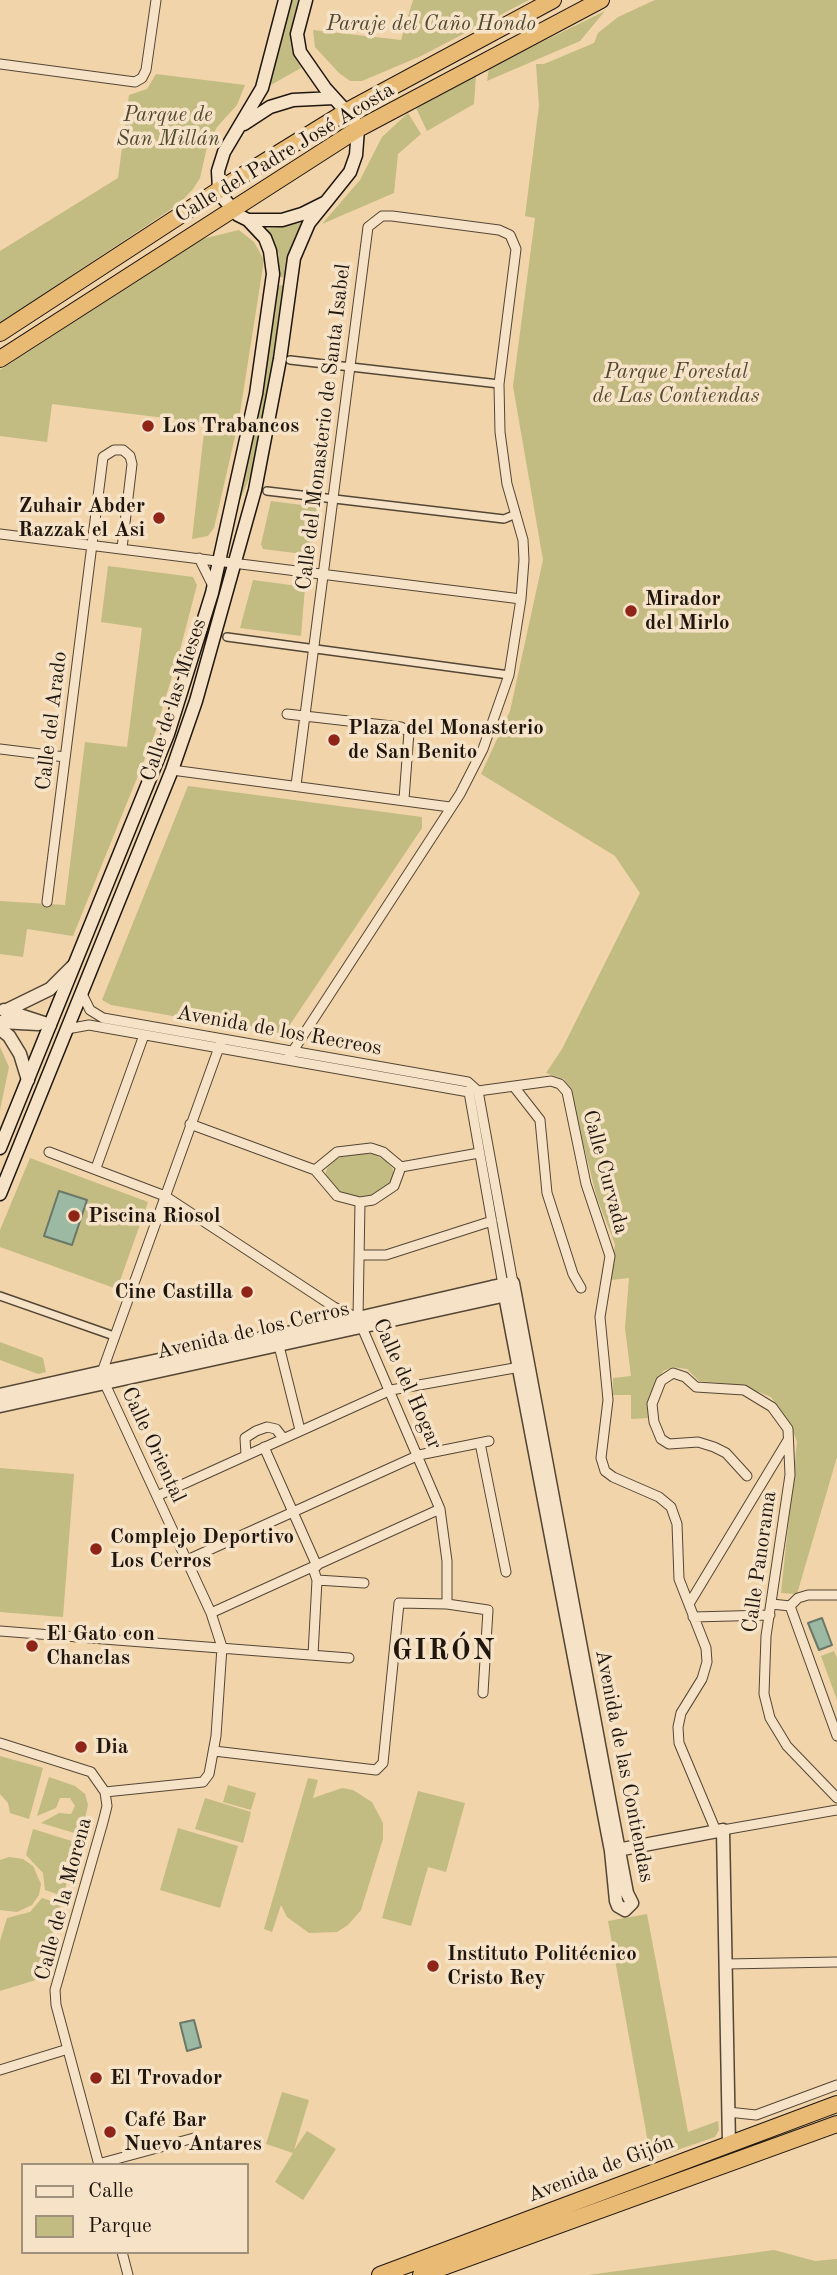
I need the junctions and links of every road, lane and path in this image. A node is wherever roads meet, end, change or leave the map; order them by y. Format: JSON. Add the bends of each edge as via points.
{"nodes":[{"id":1,"x":156,"y":0,"type":"edge"},
{"id":2,"x":285,"y":0,"type":"edge"},
{"id":3,"x":306,"y":0,"type":"edge"},
{"id":4,"x":553,"y":0,"type":"edge"},
{"id":5,"x":601,"y":0,"type":"edge"},
{"id":6,"x":0,"y":64,"type":"edge"},
{"id":7,"x":334,"y":99,"type":"junction"},
{"id":8,"x":347,"y":111,"type":"junction"},
{"id":9,"x":244,"y":124,"type":"junction"},
{"id":10,"x":358,"y":130,"type":"junction"},
{"id":11,"x":219,"y":190,"type":"junction"},
{"id":12,"x":326,"y":202,"type":"junction"},
{"id":13,"x":230,"y":209,"type":"junction"},
{"id":14,"x":248,"y":220,"type":"junction"},
{"id":15,"x":0,"y":333,"type":"edge"},
{"id":16,"x":0,"y":359,"type":"edge"},
{"id":17,"x":290,"y":360,"type":"dead end"},
{"id":18,"x":349,"y":367,"type":"junction"},
{"id":19,"x":499,"y":384,"type":"junction"},
{"id":20,"x":262,"y":452,"type":"junction"},
{"id":21,"x":268,"y":491,"type":"dead end"},
{"id":22,"x":333,"y":498,"type":"junction"},
{"id":23,"x":516,"y":514,"type":"junction"},
{"id":24,"x":0,"y":534,"type":"edge"},
{"id":25,"x":92,"y":545,"type":"junction"},
{"id":26,"x":122,"y":548,"type":"junction"},
{"id":27,"x":199,"y":558,"type":"junction"},
{"id":28,"x":219,"y":560,"type":"junction"},
{"id":29,"x":236,"y":563,"type":"junction"},
{"id":30,"x":323,"y":573,"type":"junction"},
{"id":31,"x":213,"y":586,"type":"junction"},
{"id":32,"x":522,"y":599,"type":"junction"},
{"id":33,"x":227,"y":636,"type":"dead end"},
{"id":34,"x":313,"y":648,"type":"junction"},
{"id":35,"x":204,"y":673,"type":"junction"},
{"id":36,"x":509,"y":675,"type":"junction"},
{"id":37,"x":287,"y":714,"type":"dead end"},
{"id":38,"x":305,"y":716,"type":"junction"},
{"id":39,"x":168,"y":734,"type":"junction"},
{"id":40,"x":0,"y":749,"type":"edge"},
{"id":41,"x":65,"y":757,"type":"junction"},
{"id":42,"x":172,"y":770,"type":"junction"},
{"id":43,"x":296,"y":785,"type":"junction"},
{"id":44,"x":146,"y":792,"type":"junction"},
{"id":45,"x":404,"y":799,"type":"junction"},
{"id":46,"x":450,"y":807,"type":"junction"},
{"id":47,"x":47,"y":902,"type":"dead end"},
{"id":48,"x":75,"y":964,"type":"junction"},
{"id":49,"x":82,"y":994,"type":"junction"},
{"id":50,"x":2,"y":1014,"type":"edge"},
{"id":51,"x":50,"y":1025,"type":"junction"},
{"id":52,"x":67,"y":1028,"type":"junction"},
{"id":53,"x":0,"y":1029,"type":"edge"},
{"id":54,"x":144,"y":1035,"type":"junction"},
{"id":55,"x":220,"y":1044,"type":"junction"},
{"id":56,"x":289,"y":1055,"type":"junction"},
{"id":57,"x":28,"y":1080,"type":"junction"},
{"id":58,"x":515,"y":1088,"type":"junction"},
{"id":59,"x":473,"y":1092,"type":"junction"},
{"id":60,"x":190,"y":1124,"type":"junction"},
{"id":61,"x":0,"y":1147,"type":"edge"},
{"id":62,"x":49,"y":1152,"type":"dead end"},
{"id":63,"x":480,"y":1153,"type":"junction"},
{"id":64,"x":401,"y":1167,"type":"junction"},
{"id":65,"x":96,"y":1168,"type":"junction"},
{"id":66,"x":315,"y":1170,"type":"junction"},
{"id":67,"x":0,"y":1177,"type":"edge"},
{"id":68,"x":0,"y":1194,"type":"edge"},
{"id":69,"x":165,"y":1196,"type":"junction"},
{"id":70,"x":360,"y":1202,"type":"junction"},
{"id":71,"x":492,"y":1221,"type":"junction"},
{"id":72,"x":360,"y":1255,"type":"junction"},
{"id":73,"x":581,"y":1288,"type":"dead end"},
{"id":74,"x":509,"y":1289,"type":"junction"},
{"id":75,"x":0,"y":1296,"type":"edge"},
{"id":76,"x":334,"y":1307,"type":"junction"},
{"id":77,"x":359,"y":1312,"type":"junction"},
{"id":78,"x":332,"y":1323,"type":"junction"},
{"id":79,"x":114,"y":1336,"type":"junction"},
{"id":80,"x":279,"y":1346,"type":"junction"},
{"id":81,"x":520,"y":1367,"type":"junction"},
{"id":82,"x":104,"y":1378,"type":"junction"},
{"id":83,"x":391,"y":1390,"type":"junction"},
{"id":84,"x":0,"y":1395,"type":"edge"},
{"id":85,"x":0,"y":1406,"type":"edge"},
{"id":86,"x":300,"y":1430,"type":"junction"},
{"id":87,"x":283,"y":1438,"type":"junction"},
{"id":88,"x":789,"y":1439,"type":"junction"},
{"id":89,"x":264,"y":1447,"type":"junction"},
{"id":90,"x":246,"y":1455,"type":"junction"},
{"id":91,"x":419,"y":1455,"type":"junction"},
{"id":92,"x":772,"y":1468,"type":"junction"},
{"id":93,"x":790,"y":1475,"type":"junction"},
{"id":94,"x":747,"y":1476,"type":"dead end"},
{"id":95,"x":157,"y":1496,"type":"junction"},
{"id":96,"x":440,"y":1509,"type":"junction"},
{"id":97,"x":293,"y":1512,"type":"junction"},
{"id":98,"x":187,"y":1560,"type":"junction"},
{"id":99,"x":315,"y":1567,"type":"junction"},
{"id":100,"x":506,"y":1572,"type":"dead end"},
{"id":101,"x":317,"y":1580,"type":"junction"},
{"id":102,"x":363,"y":1583,"type":"dead end"},
{"id":103,"x":837,"y":1595,"type":"edge"},
{"id":104,"x":447,"y":1604,"type":"junction"},
{"id":105,"x":689,"y":1604,"type":"junction"},
{"id":106,"x":772,"y":1604,"type":"junction"},
{"id":107,"x":790,"y":1606,"type":"junction"},
{"id":108,"x":211,"y":1613,"type":"junction"},
{"id":109,"x":770,"y":1615,"type":"junction"},
{"id":110,"x":693,"y":1617,"type":"junction"},
{"id":111,"x":0,"y":1631,"type":"edge"},
{"id":112,"x":222,"y":1647,"type":"junction"},
{"id":113,"x":313,"y":1655,"type":"junction"},
{"id":114,"x":349,"y":1658,"type":"dead end"},
{"id":115,"x":483,"y":1693,"type":"dead end"},
{"id":116,"x":834,"y":1719,"type":"edge"},
{"id":117,"x":837,"y":1736,"type":"edge"},
{"id":118,"x":0,"y":1743,"type":"edge"},
{"id":119,"x":214,"y":1751,"type":"junction"},
{"id":120,"x":105,"y":1793,"type":"junction"},
{"id":121,"x":837,"y":1798,"type":"edge"},
{"id":122,"x":837,"y":1810,"type":"edge"},
{"id":123,"x":720,"y":1830,"type":"junction"},
{"id":124,"x":615,"y":1850,"type":"junction"},
{"id":125,"x":837,"y":1962,"type":"edge"},
{"id":126,"x":725,"y":1964,"type":"junction"},
{"id":127,"x":68,"y":2049,"type":"junction"},
{"id":128,"x":0,"y":2070,"type":"edge"},
{"id":129,"x":837,"y":2085,"type":"edge"},
{"id":130,"x":837,"y":2104,"type":"edge"},
{"id":131,"x":728,"y":2112,"type":"junction"},
{"id":132,"x":837,"y":2124,"type":"edge"},
{"id":133,"x":194,"y":2138,"type":"dead end"},
{"id":134,"x":729,"y":2144,"type":"junction"},
{"id":135,"x":98,"y":2163,"type":"edge"},
{"id":136,"x":102,"y":2163,"type":"edge"},
{"id":137,"x":629,"y":2200,"type":"junction"},
{"id":138,"x":123,"y":2254,"type":"edge"},
{"id":139,"x":128,"y":2275,"type":"edge"},
{"id":140,"x":380,"y":2275,"type":"edge"},
{"id":141,"x":421,"y":2275,"type":"edge"}],
"edges":[{"from":1,"to":6,"type":"street","via":[[146,70],[135,82]]},
{"from":2,"to":9,"type":"main road","via":[[262,88]]},
{"from":3,"to":7,"type":"main road","via":[[297,34],[300,52]]},
{"from":4,"to":8,"type":"highway","name":"Calle del Padre José Acosta"},
{"from":5,"to":10,"type":"highway","name":"Calle del Padre José Acosta"},
{"from":7,"to":8,"type":"main road"},
{"from":7,"to":9,"type":"main road","via":[[293,100],[270,107]]},
{"from":8,"to":10,"type":"main road"},
{"from":8,"to":11,"type":"highway","name":"Calle del Padre José Acosta"},
{"from":9,"to":11,"type":"main road","via":[[224,152]]},
{"from":10,"to":12,"type":"main road","name":"Calle de las Mieses","via":[[350,172]]},
{"from":10,"to":13,"type":"highway","name":"Calle del Padre José Acosta"},
{"from":11,"to":13,"type":"main road"},
{"from":11,"to":15,"type":"highway","name":"Calle del Padre José Acosta"},
{"from":12,"to":14,"type":"main road","via":[[282,219]]},
{"from":12,"to":20,"type":"main road","name":"Calle de las Mieses","via":[[309,223],[293,258]]},
{"from":13,"to":14,"type":"main road"},
{"from":13,"to":16,"type":"highway","name":"Calle del Padre José Acosta"},
{"from":14,"to":28,"type":"main road","name":"Calle de las Mieses","via":[[265,238],[273,274],[256,394]]},
{"from":17,"to":18,"type":"street"},
{"from":18,"to":19,"type":"street"},
{"from":18,"to":19,"type":"street","name":"Calle del Monasterio de Santa Isabel","via":[[365,239],[373,220],[392,216],[499,230],[513,239],[516,249]]},
{"from":18,"to":22,"type":"street","name":"Calle del Monasterio de Santa Isabel"},
{"from":19,"to":23,"type":"street","via":[[504,468]]},
{"from":20,"to":28,"type":"main road","via":[[233,553]]},
{"from":20,"to":29,"type":"main road","name":"Calle de las Mieses"},
{"from":21,"to":22,"type":"street"},
{"from":22,"to":23,"type":"street","via":[[504,519]]},
{"from":22,"to":30,"type":"street","name":"Calle del Monasterio de Santa Isabel"},
{"from":23,"to":32,"type":"street","via":[[523,550]]},
{"from":24,"to":25,"type":"street"},
{"from":25,"to":26,"type":"street"},
{"from":25,"to":26,"type":"street","name":"Calle del Arado","via":[[103,457],[123,450],[132,464]]},
{"from":25,"to":41,"type":"street","name":"Calle del Arado"},
{"from":26,"to":27,"type":"street"},
{"from":27,"to":28,"type":"street"},
{"from":27,"to":31,"type":"street"},
{"from":28,"to":29,"type":"street"},
{"from":28,"to":31,"type":"main road","name":"Calle de las Mieses"},
{"from":28,"to":35,"type":"main road","via":[[226,566],[226,575],[204,652]]},
{"from":29,"to":30,"type":"street"},
{"from":29,"to":35,"type":"main road","name":"Calle de las Mieses"},
{"from":30,"to":32,"type":"street"},
{"from":30,"to":34,"type":"street","name":"Calle del Monasterio de Santa Isabel"},
{"from":31,"to":39,"type":"main road","name":"Calle de las Mieses"},
{"from":32,"to":36,"type":"street"},
{"from":33,"to":34,"type":"street"},
{"from":34,"to":36,"type":"street"},
{"from":34,"to":38,"type":"street","name":"Calle del Monasterio de Santa Isabel"},
{"from":35,"to":42,"type":"main road","name":"Calle de las Mieses"},
{"from":36,"to":46,"type":"street","via":[[483,749]]},
{"from":37,"to":38,"type":"street"},
{"from":38,"to":43,"type":"street","name":"Calle del Monasterio de Santa Isabel"},
{"from":38,"to":45,"type":"street","via":[[401,727],[409,732]]},
{"from":39,"to":42,"type":"main road"},
{"from":39,"to":44,"type":"main road","name":"Calle de las Mieses"},
{"from":40,"to":41,"type":"street"},
{"from":41,"to":47,"type":"street","name":"Calle del Arado"},
{"from":42,"to":43,"type":"street"},
{"from":42,"to":44,"type":"main road","via":[[160,773]]},
{"from":42,"to":49,"type":"main road","name":"Calle de las Mieses"},
{"from":43,"to":45,"type":"street"},
{"from":44,"to":48,"type":"main road","name":"Calle de las Mieses"},
{"from":45,"to":46,"type":"street"},
{"from":46,"to":56,"type":"street"},
{"from":48,"to":50,"type":"main road","via":[[50,989]]},
{"from":48,"to":51,"type":"main road","name":"Calle de las Mieses"},
{"from":49,"to":51,"type":"main road"},
{"from":49,"to":52,"type":"main road","name":"Calle de las Mieses"},
{"from":49,"to":55,"type":"street","name":"Avenida de los Recreos","via":[[97,1017]]},
{"from":50,"to":51,"type":"main road"},
{"from":51,"to":57,"type":"main road","name":"Calle de las Mieses"},
{"from":51,"to":67,"type":"main road","via":[[55,1041]]},
{"from":52,"to":54,"type":"street","name":"Avenida de los Recreos","via":[[89,1025]]},
{"from":52,"to":68,"type":"main road","name":"Calle de las Mieses"},
{"from":53,"to":57,"type":"main road","via":[[20,1054]]},
{"from":54,"to":55,"type":"street","name":"Avenida de los Recreos"},
{"from":54,"to":65,"type":"street"},
{"from":55,"to":56,"type":"street","name":"Avenida de los Recreos"},
{"from":55,"to":60,"type":"street"},
{"from":56,"to":59,"type":"street","name":"Avenida de los Recreos","via":[[468,1082]]},
{"from":57,"to":61,"type":"main road","name":"Calle de las Mieses"},
{"from":58,"to":59,"type":"street","name":"Calle Curvada"},
{"from":58,"to":73,"type":"street","via":[[540,1120],[547,1193]]},
{"from":58,"to":105,"type":"street","name":"Calle Curvada","via":[[542,1082],[561,1084],[567,1092],[586,1184],[610,1256],[600,1317],[608,1400],[601,1458],[605,1471],[613,1477],[671,1507],[677,1524],[679,1579]]},
{"from":59,"to":63,"type":"street","name":"Avenida de las Contiendas"},
{"from":59,"to":74,"type":"street","name":"Avenida de las Contiendas"},
{"from":60,"to":66,"type":"street"},
{"from":60,"to":69,"type":"street"},
{"from":62,"to":65,"type":"street","name":"Calle del Hogar"},
{"from":63,"to":64,"type":"street"},
{"from":63,"to":71,"type":"street","name":"Avenida de las Contiendas"},
{"from":64,"to":66,"type":"street","via":[[383,1153],[360,1147],[337,1152]]},
{"from":64,"to":70,"type":"street","via":[[388,1192]]},
{"from":65,"to":69,"type":"street","name":"Calle del Hogar"},
{"from":66,"to":70,"type":"street","via":[[337,1196]]},
{"from":69,"to":76,"type":"street","name":"Calle del Hogar"},
{"from":69,"to":79,"type":"street"},
{"from":70,"to":72,"type":"street"},
{"from":71,"to":72,"type":"street","via":[[386,1255]]},
{"from":71,"to":74,"type":"street","name":"Avenida de las Contiendas"},
{"from":72,"to":77,"type":"street"},
{"from":74,"to":77,"type":"main road","name":"Avenida de los Cerros"},
{"from":74,"to":77,"type":"main road","name":"Avenida de los Cerros","via":[[373,1314]]},
{"from":74,"to":81,"type":"main road","name":"Avenida de las Contiendas"},
{"from":74,"to":124,"type":"main road","name":"Avenida de las Contiendas"},
{"from":75,"to":79,"type":"street"},
{"from":76,"to":77,"type":"street","name":"Calle del Hogar"},
{"from":76,"to":78,"type":"street","name":"Avenida de los Cerros"},
{"from":77,"to":78,"type":"main road","name":"Avenida de los Cerros"},
{"from":77,"to":80,"type":"main road","name":"Avenida de los Cerros"},
{"from":77,"to":83,"type":"street","name":"Calle del Hogar"},
{"from":78,"to":82,"type":"main road","name":"Avenida de los Cerros"},
{"from":79,"to":82,"type":"street"},
{"from":80,"to":82,"type":"main road","name":"Avenida de los Cerros"},
{"from":80,"to":86,"type":"street"},
{"from":81,"to":83,"type":"street"},
{"from":81,"to":124,"type":"main road","name":"Avenida de las Contiendas"},
{"from":82,"to":84,"type":"main road","name":"Avenida de los Cerros"},
{"from":82,"to":85,"type":"main road","name":"Avenida de los Cerros"},
{"from":82,"to":95,"type":"street","name":"Calle Oriental"},
{"from":83,"to":86,"type":"street"},
{"from":83,"to":91,"type":"street","name":"Calle del Hogar"},
{"from":86,"to":87,"type":"street"},
{"from":87,"to":89,"type":"street"},
{"from":87,"to":90,"type":"street","via":[[276,1429],[256,1431],[245,1438]]},
{"from":88,"to":92,"type":"street"},
{"from":88,"to":93,"type":"street","name":"Calle Panorama"},
{"from":88,"to":94,"type":"street","name":"Calle Panorama","via":[[783,1420],[754,1394],[696,1387],[673,1373],[662,1381],[652,1404],[661,1439],[669,1444],[714,1447]]},
{"from":89,"to":90,"type":"street"},
{"from":89,"to":97,"type":"street"},
{"from":90,"to":95,"type":"street"},
{"from":91,"to":96,"type":"street","name":"Calle del Hogar"},
{"from":91,"to":97,"type":"street"},
{"from":91,"to":100,"type":"street","via":[[484,1442]]},
{"from":92,"to":93,"type":"street","via":[[783,1466]]},
{"from":92,"to":105,"type":"street"},
{"from":93,"to":106,"type":"street","name":"Calle Panorama"},
{"from":95,"to":98,"type":"street","name":"Calle Oriental"},
{"from":96,"to":99,"type":"street"},
{"from":96,"to":104,"type":"street","name":"Calle del Hogar","via":[[446,1540]]},
{"from":97,"to":98,"type":"street"},
{"from":97,"to":99,"type":"street"},
{"from":98,"to":108,"type":"street","name":"Calle Oriental"},
{"from":99,"to":101,"type":"street"},
{"from":99,"to":108,"type":"street"},
{"from":101,"to":102,"type":"street"},
{"from":101,"to":113,"type":"street"},
{"from":103,"to":107,"type":"street","via":[[798,1598]]},
{"from":104,"to":115,"type":"street","via":[[488,1610]]},
{"from":104,"to":119,"type":"street","via":[[398,1603],[383,1763],[376,1770]]},
{"from":105,"to":110,"type":"street"},
{"from":106,"to":107,"type":"street"},
{"from":106,"to":109,"type":"street","name":"Calle Panorama"},
{"from":107,"to":116,"type":"street"},
{"from":108,"to":112,"type":"street","name":"Calle Oriental"},
{"from":109,"to":110,"type":"street"},
{"from":109,"to":121,"type":"street","name":"Calle Panorama","via":[[764,1694],[770,1718],[803,1765]]},
{"from":110,"to":123,"type":"street","via":[[706,1648],[706,1670],[681,1713],[679,1743]]},
{"from":111,"to":112,"type":"street"},
{"from":112,"to":113,"type":"street"},
{"from":112,"to":119,"type":"street"},
{"from":113,"to":114,"type":"street"},
{"from":116,"to":117,"type":"street"},
{"from":118,"to":120,"type":"street","name":"Calle de la Morena","via":[[91,1772]]},
{"from":119,"to":120,"type":"street","via":[[203,1782]]},
{"from":120,"to":127,"type":"street","name":"Calle de la Morena","via":[[103,1822],[57,1977],[56,2005]]},
{"from":122,"to":123,"type":"street"},
{"from":123,"to":124,"type":"main road"},
{"from":123,"to":126,"type":"main road"},
{"from":125,"to":126,"type":"street"},
{"from":126,"to":131,"type":"main road"},
{"from":127,"to":128,"type":"street"},
{"from":127,"to":135,"type":"street","name":"Calle de la Morena"},
{"from":129,"to":131,"type":"street","via":[[756,2115]]},
{"from":130,"to":134,"type":"highway","name":"Avenida de Gijón"},
{"from":131,"to":134,"type":"main road"},
{"from":132,"to":134,"type":"highway","via":[[746,2149]]},
{"from":132,"to":137,"type":"highway","name":"Avenida de Gijón"},
{"from":133,"to":136,"type":"street","name":"Calle de la Morena"},
{"from":134,"to":137,"type":"highway","via":[[722,2159],[642,2190]]},
{"from":134,"to":140,"type":"highway","name":"Avenida de Gijón"},
{"from":137,"to":141,"type":"highway","name":"Avenida de Gijón"},
{"from":138,"to":139,"type":"street"}]}
